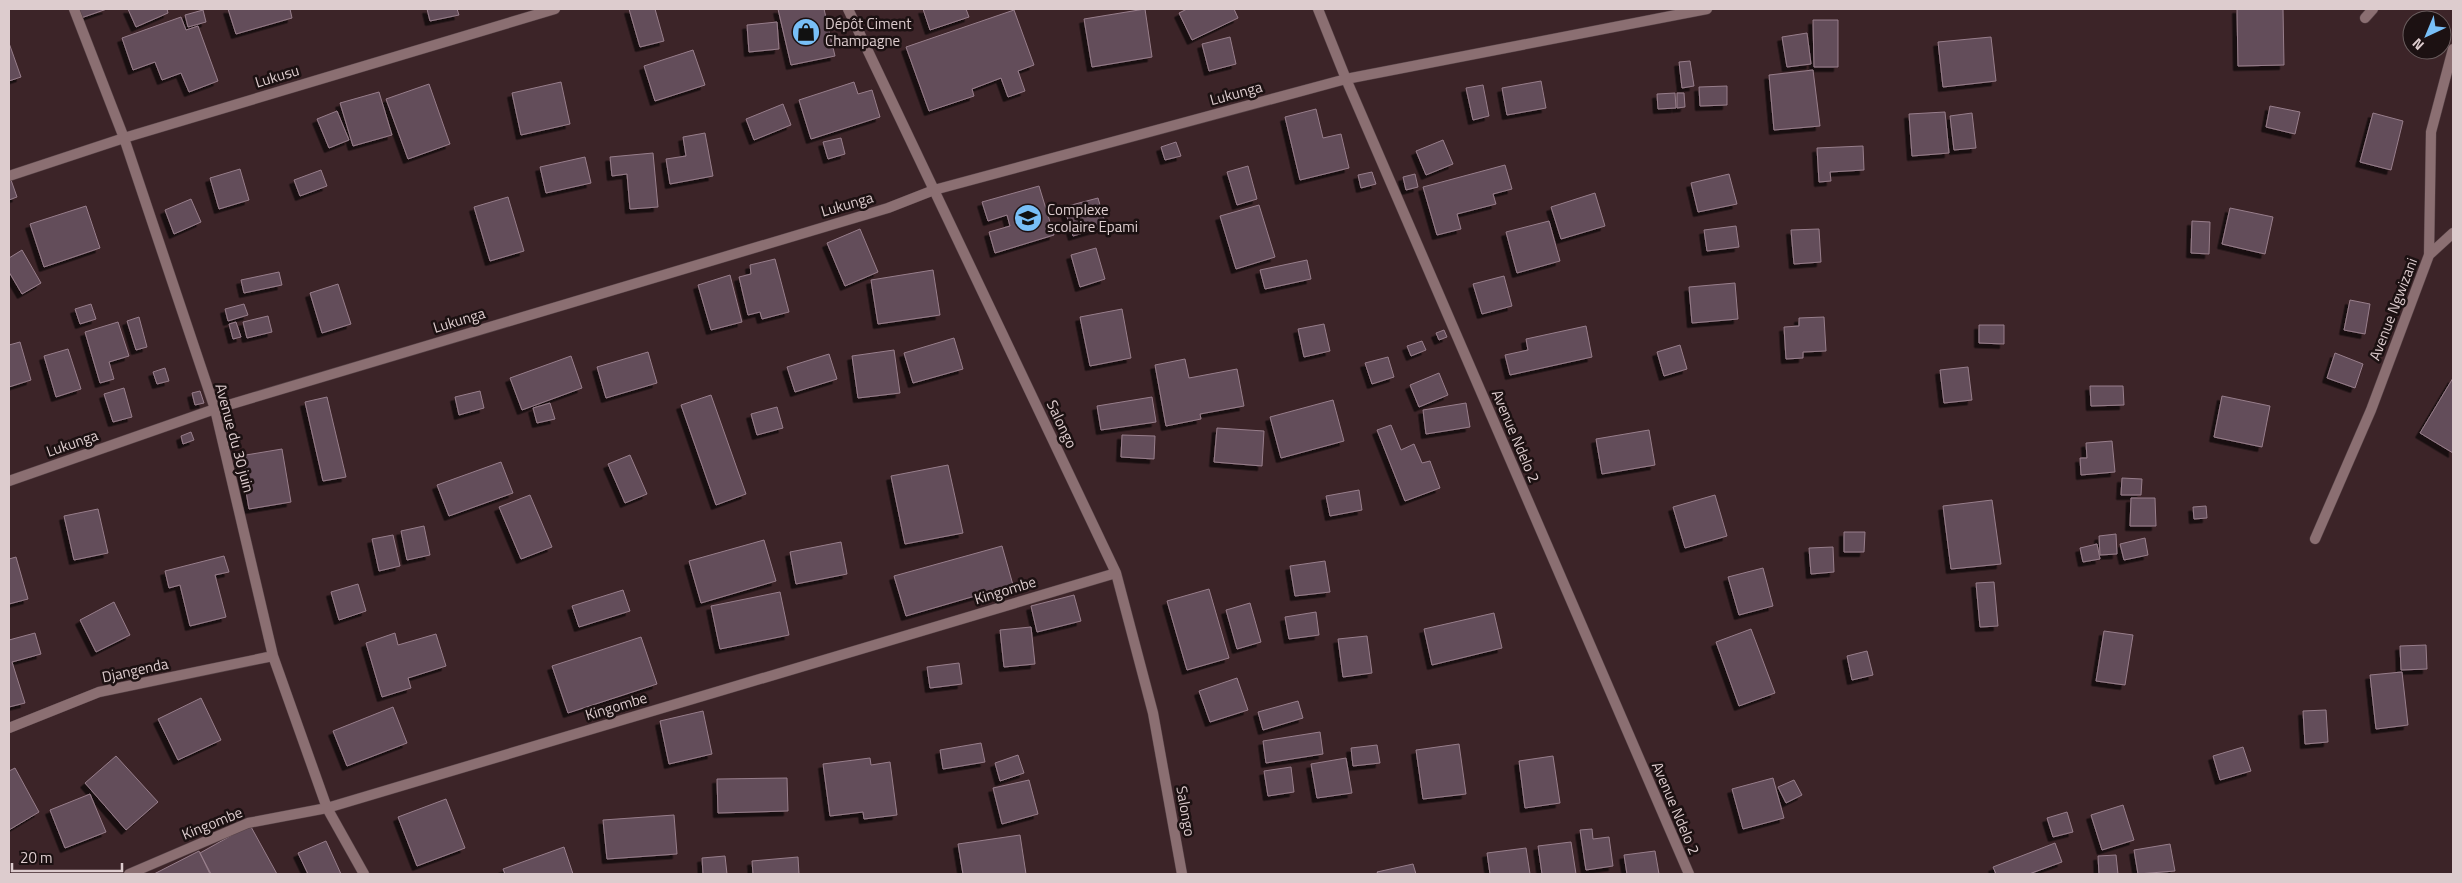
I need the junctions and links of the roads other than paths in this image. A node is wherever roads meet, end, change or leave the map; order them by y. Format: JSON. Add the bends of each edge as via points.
{"nodes":[{"id":1,"x":74,"y":9,"type":"edge"},
{"id":2,"x":555,"y":9,"type":"edge"},
{"id":3,"x":848,"y":9,"type":"edge"},
{"id":4,"x":1318,"y":9,"type":"edge"},
{"id":5,"x":1707,"y":9,"type":"edge"},
{"id":6,"x":2373,"y":9,"type":"edge"},
{"id":7,"x":2365,"y":18,"type":"dead end"},
{"id":8,"x":2453,"y":50,"type":"edge"},
{"id":9,"x":1346,"y":79,"type":"junction"},
{"id":10,"x":124,"y":138,"type":"junction"},
{"id":11,"x":9,"y":176,"type":"edge"},
{"id":12,"x":934,"y":190,"type":"junction"},
{"id":13,"x":2453,"y":233,"type":"edge"},
{"id":14,"x":2429,"y":255,"type":"junction"},
{"id":15,"x":214,"y":409,"type":"junction"},
{"id":16,"x":9,"y":481,"type":"edge"},
{"id":17,"x":2315,"y":539,"type":"dead end"},
{"id":18,"x":1116,"y":573,"type":"junction"},
{"id":19,"x":273,"y":656,"type":"junction"},
{"id":20,"x":9,"y":728,"type":"edge"},
{"id":21,"x":328,"y":808,"type":"junction"},
{"id":22,"x":129,"y":874,"type":"edge"},
{"id":23,"x":364,"y":874,"type":"edge"},
{"id":24,"x":1182,"y":874,"type":"edge"},
{"id":25,"x":1689,"y":874,"type":"edge"}],
"edges":[{"from":1,"to":10,"type":"street","name":"Avenue du 30 juin"},
{"from":2,"to":10,"type":"street","name":"Lukusu"},
{"from":3,"to":12,"type":"street","name":"Salongo"},
{"from":4,"to":9,"type":"street","name":"Avenue Ndelo 2"},
{"from":5,"to":9,"type":"street","name":"Lukunga"},
{"from":6,"to":7,"type":"street"},
{"from":8,"to":14,"type":"street","name":"Avenue Ngwizani","via":[[2431,132]]},
{"from":9,"to":12,"type":"street","name":"Lukunga"},
{"from":9,"to":25,"type":"street","name":"Avenue Ndelo 2"},
{"from":10,"to":11,"type":"street","name":"Lukusu"},
{"from":10,"to":15,"type":"street","name":"Avenue du 30 juin"},
{"from":12,"to":15,"type":"street","name":"Lukunga","via":[[888,208]]},
{"from":12,"to":18,"type":"street","name":"Salongo"},
{"from":13,"to":14,"type":"street"},
{"from":14,"to":17,"type":"street","name":"Avenue Ngwizani","via":[[2371,410]]},
{"from":15,"to":16,"type":"street","name":"Lukunga"},
{"from":15,"to":19,"type":"street","name":"Avenue du 30 juin"},
{"from":18,"to":21,"type":"street","name":"Kingombe"},
{"from":18,"to":24,"type":"street","name":"Salongo","via":[[1153,713]]},
{"from":19,"to":20,"type":"street","name":"Djangenda","via":[[99,692]]},
{"from":19,"to":21,"type":"street","name":"Avenue du 30 juin"},
{"from":21,"to":22,"type":"street","name":"Kingombe","via":[[248,823]]},
{"from":21,"to":23,"type":"street","name":"Avenue du 30 juin"}]}
